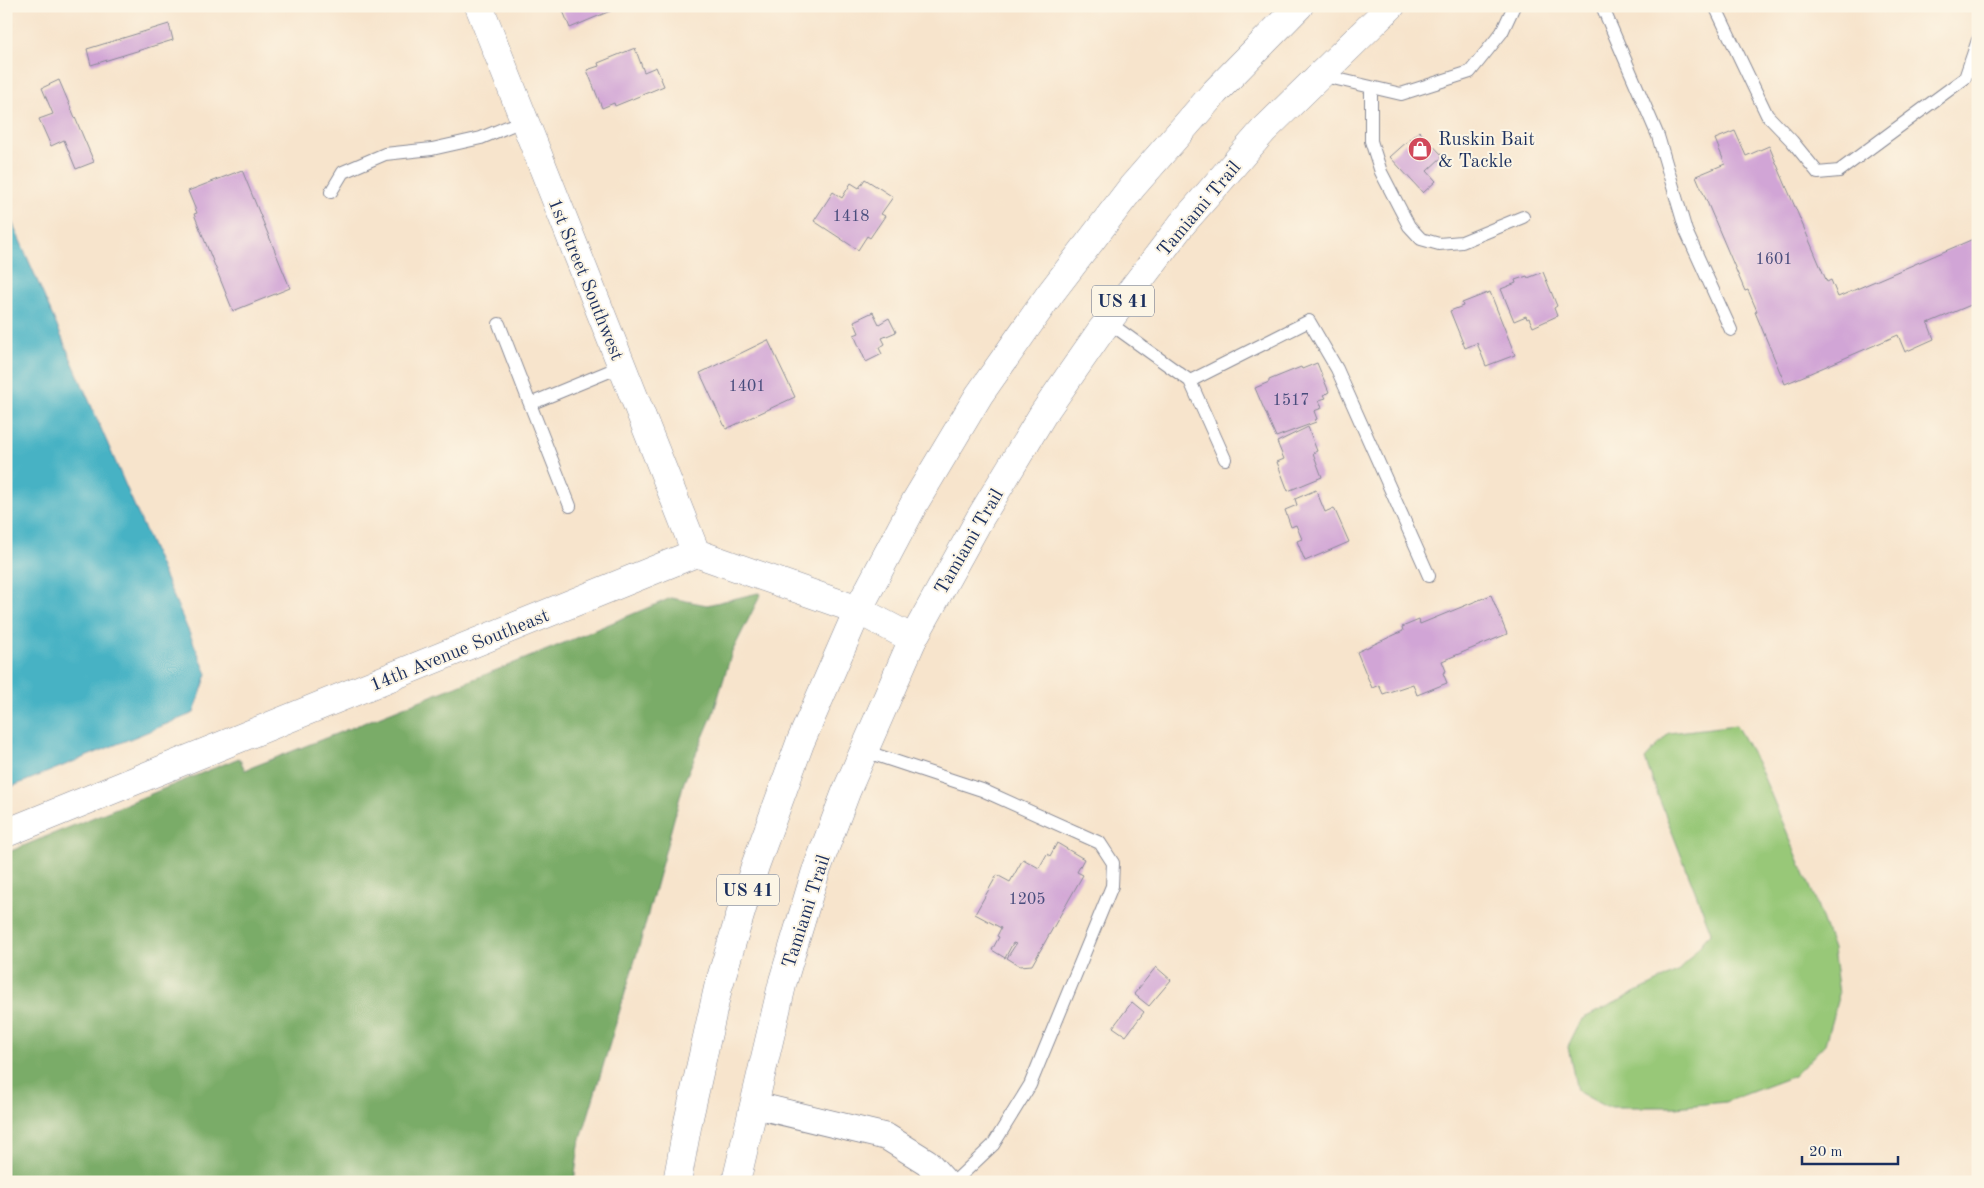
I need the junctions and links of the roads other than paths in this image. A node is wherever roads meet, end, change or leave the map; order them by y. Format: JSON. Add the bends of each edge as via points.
{"nodes":[{"id":1,"x":479,"y":6,"type":"edge"},
{"id":2,"x":1299,"y":6,"type":"edge"},
{"id":3,"x":1391,"y":6,"type":"edge"},
{"id":4,"x":1514,"y":6,"type":"edge"},
{"id":5,"x":1602,"y":6,"type":"edge"},
{"id":6,"x":1715,"y":6,"type":"edge"},
{"id":7,"x":1978,"y":40,"type":"edge"},
{"id":8,"x":1320,"y":74,"type":"junction"},
{"id":9,"x":1371,"y":87,"type":"junction"},
{"id":10,"x":524,"y":120,"type":"junction"},
{"id":11,"x":332,"y":192,"type":"dead end"},
{"id":12,"x":1523,"y":217,"type":"dead end"},
{"id":13,"x":1108,"y":322,"type":"junction"},
{"id":14,"x":499,"y":324,"type":"dead end"},
{"id":15,"x":1731,"y":330,"type":"dead end"},
{"id":16,"x":622,"y":366,"type":"junction"},
{"id":17,"x":1190,"y":381,"type":"junction"},
{"id":18,"x":530,"y":404,"type":"junction"},
{"id":19,"x":1225,"y":459,"type":"dead end"},
{"id":20,"x":570,"y":506,"type":"dead end"},
{"id":21,"x":696,"y":553,"type":"junction"},
{"id":22,"x":1430,"y":576,"type":"dead end"},
{"id":23,"x":858,"y":610,"type":"junction"},
{"id":24,"x":913,"y":639,"type":"junction"},
{"id":25,"x":864,"y":751,"type":"junction"},
{"id":26,"x":6,"y":833,"type":"edge"},
{"id":27,"x":754,"y":1105,"type":"junction"},
{"id":28,"x":677,"y":1182,"type":"edge"},
{"id":29,"x":736,"y":1182,"type":"edge"},
{"id":30,"x":945,"y":1182,"type":"edge"},
{"id":31,"x":954,"y":1182,"type":"edge"}],
"edges":[{"from":1,"to":10,"type":"main road","name":"1st Street Southwest"},
{"from":2,"to":23,"type":"main road","number":"US 41","via":[[1215,92],[1132,187],[1050,294],[979,395],[915,502]]},
{"from":3,"to":8,"type":"main road","name":"Tamiami Trail","number":"US 41"},
{"from":4,"to":9,"type":"lane","via":[[1502,32],[1470,72],[1401,94]]},
{"from":5,"to":15,"type":"lane","via":[[1658,136],[1686,231]]},
{"from":6,"to":7,"type":"lane","via":[[1767,115],[1818,172],[1839,171],[1965,78]]},
{"from":8,"to":9,"type":"lane"},
{"from":8,"to":13,"type":"main road","name":"Tamiami Trail","number":"US 41","via":[[1263,131],[1182,224]]},
{"from":9,"to":12,"type":"lane","via":[[1371,141],[1381,172],[1409,226],[1421,239],[1440,244],[1462,242]]},
{"from":10,"to":11,"type":"lane","via":[[481,138],[432,149],[385,154],[343,172]]},
{"from":10,"to":16,"type":"main road","name":"1st Street Southwest"},
{"from":13,"to":17,"type":"lane"},
{"from":13,"to":24,"type":"main road","name":"Tamiami Trail","number":"US 41","via":[[1043,414],[980,518]]},
{"from":14,"to":18,"type":"lane"},
{"from":16,"to":18,"type":"lane"},
{"from":16,"to":21,"type":"main road","name":"1st Street Southwest"},
{"from":17,"to":19,"type":"lane"},
{"from":17,"to":22,"type":"lane","via":[[1309,321],[1337,368]]},
{"from":18,"to":20,"type":"lane"},
{"from":21,"to":23,"type":"main road"},
{"from":21,"to":26,"type":"main road","name":"14th Avenue Southeast"},
{"from":23,"to":24,"type":"main road"},
{"from":23,"to":28,"type":"main road","number":"US 41","via":[[800,743],[755,866],[718,988]]},
{"from":24,"to":25,"type":"main road","name":"Tamiami Trail","number":"US 41"},
{"from":25,"to":27,"type":"main road","name":"Tamiami Trail","number":"US 41","via":[[815,874],[783,981]]},
{"from":25,"to":31,"type":"lane","via":[[982,790],[1100,842],[1113,863],[1112,886],[1030,1085],[993,1145]]},
{"from":27,"to":29,"type":"main road","name":"Tamiami Trail","number":"US 41"},
{"from":27,"to":30,"type":"street","via":[[887,1137],[927,1162]]}]}
